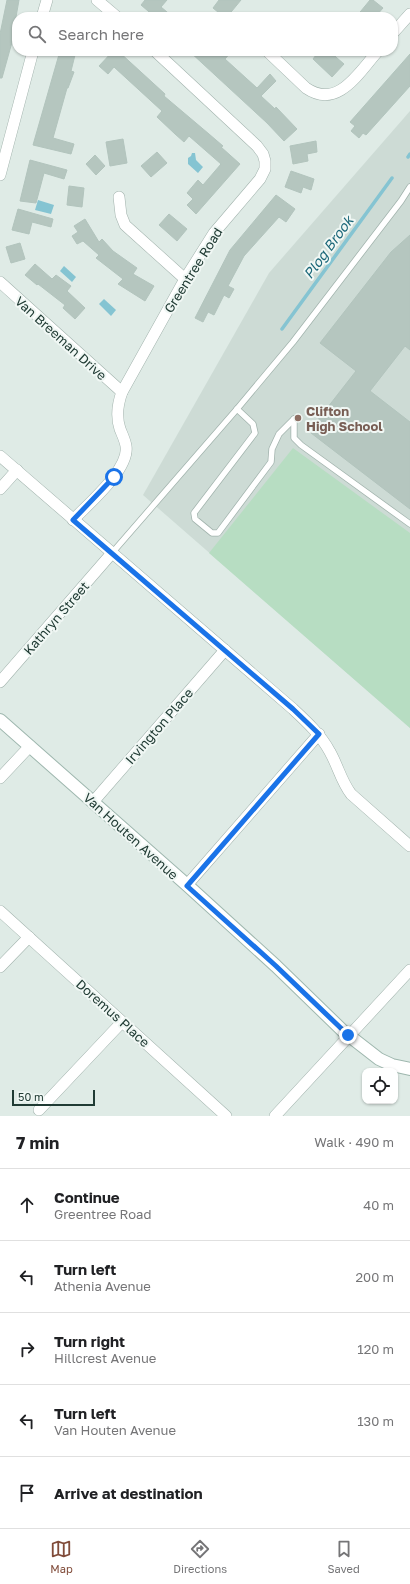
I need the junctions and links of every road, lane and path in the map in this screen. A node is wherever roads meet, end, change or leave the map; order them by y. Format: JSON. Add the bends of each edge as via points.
{"nodes":[{"id":1,"x":47,"y":0,"type":"edge"},
{"id":2,"x":97,"y":0,"type":"edge"},
{"id":3,"x":43,"y":12,"type":"edge"},
{"id":4,"x":111,"y":12,"type":"edge"},
{"id":5,"x":410,"y":14,"type":"edge"},
{"id":6,"x":398,"y":27,"type":"edge"},
{"id":7,"x":32,"y":56,"type":"edge"},
{"id":8,"x":160,"y":56,"type":"edge"},
{"id":9,"x":272,"y":56,"type":"edge"},
{"id":10,"x":374,"y":56,"type":"edge"},
{"id":11,"x":0,"y":175,"type":"edge"},
{"id":12,"x":410,"y":187,"type":"edge"},
{"id":13,"x":119,"y":197,"type":"dead end"},
{"id":14,"x":185,"y":279,"type":"junction"},
{"id":15,"x":0,"y":282,"type":"edge"},
{"id":16,"x":122,"y":392,"type":"junction"},
{"id":17,"x":237,"y":409,"type":"junction"},
{"id":18,"x":0,"y":456,"type":"edge"},
{"id":19,"x":17,"y":470,"type":"junction"},
{"id":20,"x":0,"y":489,"type":"edge"},
{"id":21,"x":73,"y":520,"type":"junction"},
{"id":22,"x":410,"y":524,"type":"edge"},
{"id":23,"x":112,"y":553,"type":"junction"},
{"id":24,"x":225,"y":650,"type":"junction"},
{"id":25,"x":0,"y":682,"type":"edge"},
{"id":26,"x":0,"y":720,"type":"edge"},
{"id":27,"x":319,"y":734,"type":"junction"},
{"id":28,"x":30,"y":746,"type":"junction"},
{"id":29,"x":0,"y":778,"type":"edge"},
{"id":30,"x":93,"y":802,"type":"junction"},
{"id":31,"x":410,"y":846,"type":"edge"},
{"id":32,"x":187,"y":886,"type":"junction"},
{"id":33,"x":0,"y":911,"type":"edge"},
{"id":34,"x":29,"y":937,"type":"junction"},
{"id":35,"x":0,"y":967,"type":"edge"},
{"id":36,"x":410,"y":970,"type":"edge"},
{"id":37,"x":122,"y":1022,"type":"junction"},
{"id":38,"x":348,"y":1035,"type":"junction"},
{"id":39,"x":410,"y":1069,"type":"edge"},
{"id":40,"x":39,"y":1110,"type":"dead end"},
{"id":41,"x":226,"y":1116,"type":"edge"},
{"id":42,"x":275,"y":1116,"type":"edge"}],
"edges":[{"from":1,"to":3,"type":"street"},
{"from":2,"to":4,"type":"street"},
{"from":5,"to":6,"type":"street"},
{"from":7,"to":11,"type":"street"},
{"from":8,"to":14,"type":"street","name":"Greentree Road","via":[[257,146],[265,161],[265,169],[260,179],[214,233]]},
{"from":9,"to":10,"type":"street","via":[[306,88],[326,95],[347,86]]},
{"from":12,"to":17,"type":"lane","via":[[293,342]]},
{"from":13,"to":14,"type":"street","via":[[125,225]]},
{"from":14,"to":16,"type":"street","name":"Greentree Road"},
{"from":15,"to":16,"type":"street","name":"Van Breeman Drive"},
{"from":16,"to":21,"type":"street","name":"Greentree Road","via":[[118,419],[126,455],[114,477]]},
{"from":17,"to":22,"type":"lane","via":[[253,424],[255,433],[194,513],[195,519],[212,533],[218,533],[270,462],[274,441],[294,419],[294,438],[301,445]]},
{"from":17,"to":23,"type":"lane"},
{"from":18,"to":19,"type":"street"},
{"from":19,"to":20,"type":"street"},
{"from":19,"to":21,"type":"street"},
{"from":21,"to":23,"type":"street"},
{"from":23,"to":24,"type":"street"},
{"from":23,"to":25,"type":"street","name":"Kathryn Street"},
{"from":24,"to":27,"type":"street"},
{"from":24,"to":30,"type":"street","name":"Irvington Place"},
{"from":26,"to":28,"type":"main road","name":"Van Houten Avenue"},
{"from":27,"to":31,"type":"street","via":[[351,794]]},
{"from":27,"to":32,"type":"street"},
{"from":28,"to":29,"type":"street"},
{"from":28,"to":30,"type":"main road","name":"Van Houten Avenue"},
{"from":30,"to":32,"type":"main road","name":"Van Houten Avenue"},
{"from":32,"to":38,"type":"main road","name":"Van Houten Avenue"},
{"from":33,"to":34,"type":"street","name":"Doremus Place"},
{"from":34,"to":35,"type":"street"},
{"from":34,"to":37,"type":"street","name":"Doremus Place"},
{"from":36,"to":38,"type":"street"},
{"from":37,"to":40,"type":"street"},
{"from":37,"to":41,"type":"street","name":"Doremus Place"},
{"from":38,"to":39,"type":"main road","name":"Van Houten Avenue","via":[[378,1059]]},
{"from":38,"to":42,"type":"street"}]}
